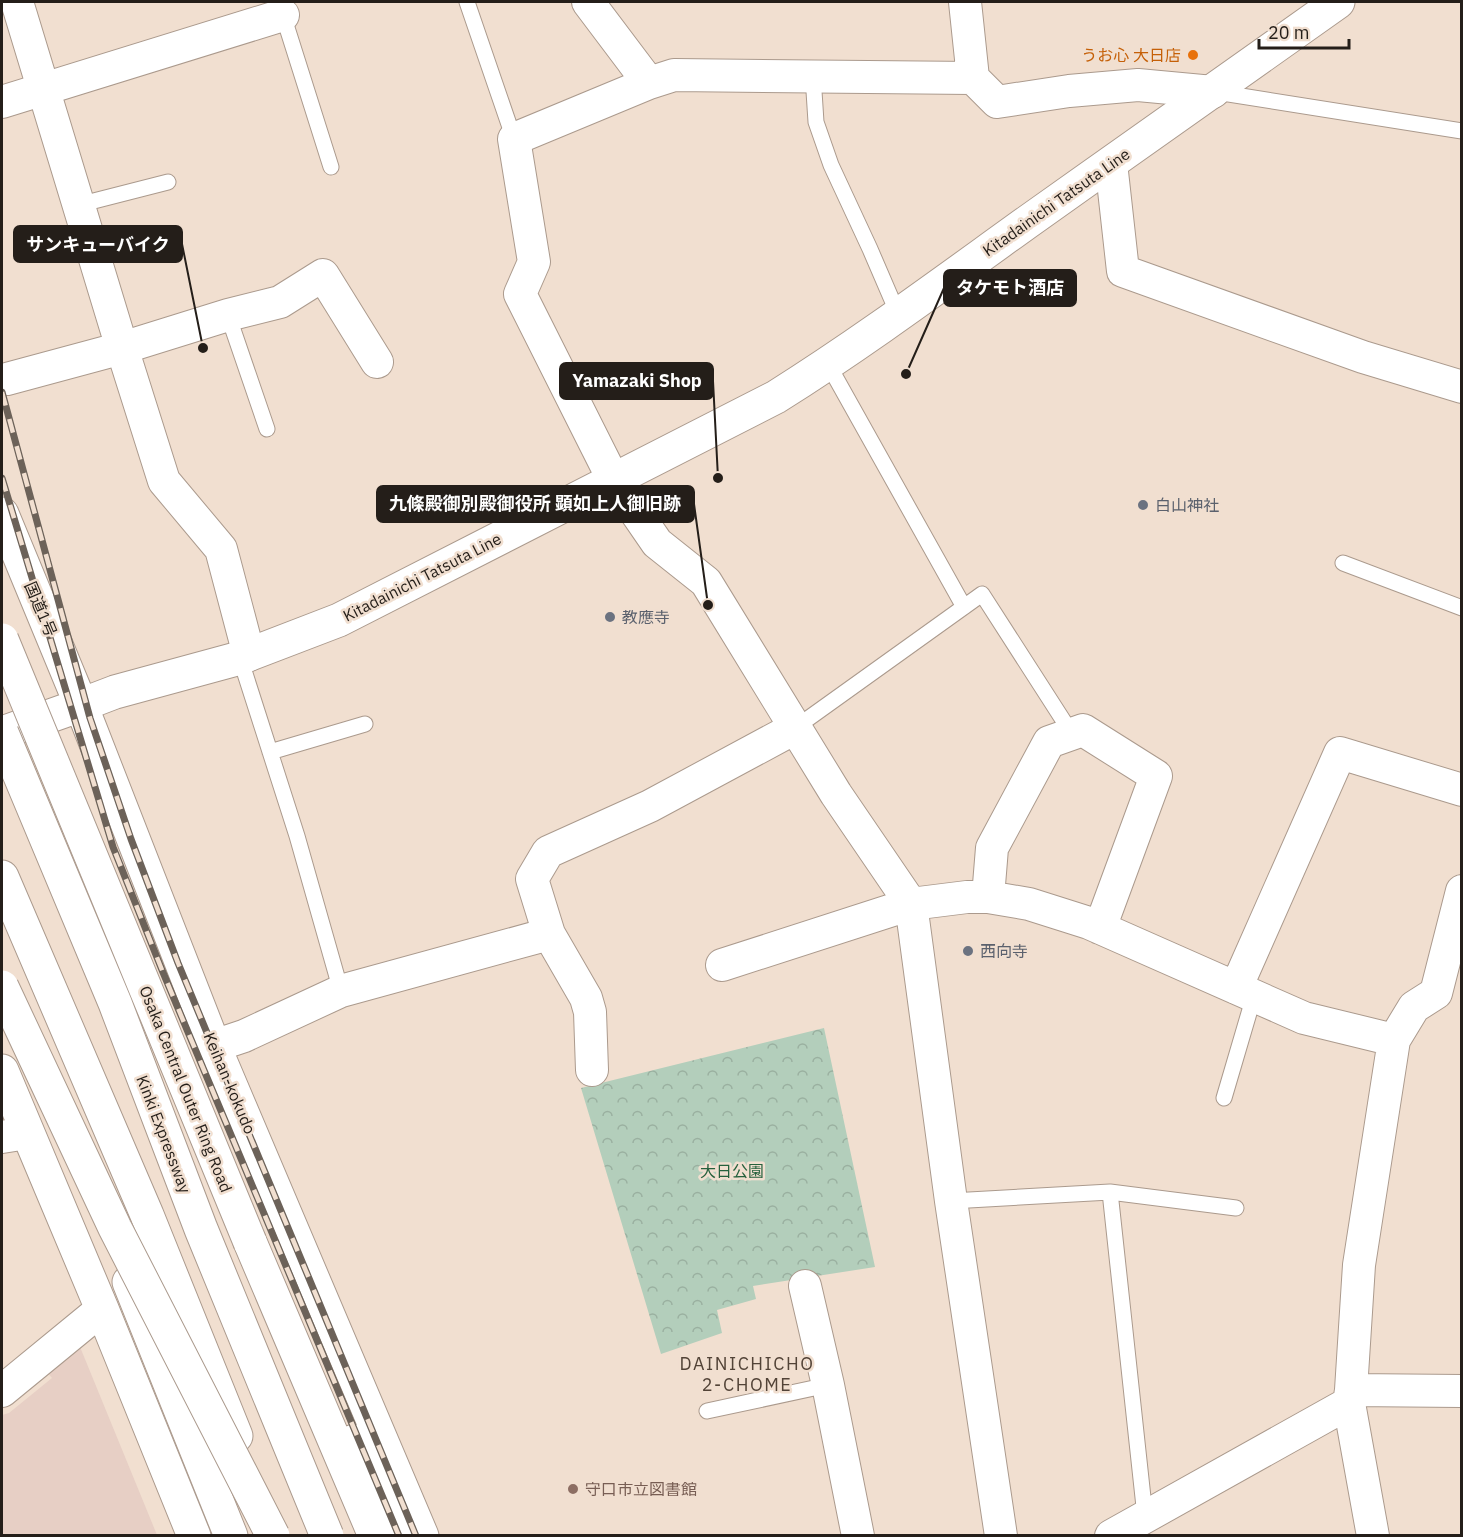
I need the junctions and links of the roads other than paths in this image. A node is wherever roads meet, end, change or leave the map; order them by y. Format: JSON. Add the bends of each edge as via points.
{"nodes":[{"id":1,"x":17,"y":2,"type":"edge"},
{"id":2,"x":467,"y":2,"type":"edge"},
{"id":3,"x":588,"y":2,"type":"edge"},
{"id":4,"x":965,"y":2,"type":"edge"},
{"id":5,"x":1338,"y":2,"type":"edge"},
{"id":6,"x":289,"y":6,"type":"edge"},
{"id":7,"x":1308,"y":12,"type":"edge"},
{"id":8,"x":813,"y":76,"type":"junction"},
{"id":9,"x":973,"y":78,"type":"junction"},
{"id":10,"x":648,"y":83,"type":"junction"},
{"id":11,"x":43,"y":89,"type":"junction"},
{"id":12,"x":1213,"y":92,"type":"junction"},
{"id":13,"x":2,"y":102,"type":"edge"},
{"id":14,"x":1461,"y":131,"type":"edge"},
{"id":15,"x":514,"y":139,"type":"junction"},
{"id":16,"x":1111,"y":163,"type":"junction"},
{"id":17,"x":331,"y":167,"type":"dead end"},
{"id":18,"x":168,"y":182,"type":"dead end"},
{"id":19,"x":78,"y":205,"type":"junction"},
{"id":20,"x":898,"y":314,"type":"junction"},
{"id":21,"x":228,"y":315,"type":"junction"},
{"id":22,"x":122,"y":348,"type":"junction"},
{"id":23,"x":377,"y":362,"type":"dead end"},
{"id":24,"x":828,"y":364,"type":"junction"},
{"id":25,"x":3,"y":373,"type":"edge"},
{"id":26,"x":1461,"y":387,"type":"edge"},
{"id":27,"x":267,"y":429,"type":"dead end"},
{"id":28,"x":613,"y":480,"type":"junction"},
{"id":29,"x":2,"y":514,"type":"edge"},
{"id":30,"x":1343,"y":563,"type":"dead end"},
{"id":31,"x":964,"y":607,"type":"junction"},
{"id":32,"x":1461,"y":608,"type":"edge"},
{"id":33,"x":2,"y":640,"type":"edge"},
{"id":34,"x":244,"y":656,"type":"junction"},
{"id":35,"x":81,"y":705,"type":"junction"},
{"id":36,"x":365,"y":724,"type":"dead end"},
{"id":37,"x":795,"y":728,"type":"junction"},
{"id":38,"x":2,"y":733,"type":"edge"},
{"id":39,"x":1072,"y":734,"type":"junction"},
{"id":40,"x":270,"y":752,"type":"junction"},
{"id":41,"x":1461,"y":790,"type":"edge"},
{"id":42,"x":2,"y":878,"type":"edge"},
{"id":43,"x":1461,"y":891,"type":"edge"},
{"id":44,"x":988,"y":897,"type":"junction"},
{"id":45,"x":911,"y":904,"type":"junction"},
{"id":46,"x":1100,"y":928,"type":"junction"},
{"id":47,"x":549,"y":934,"type":"junction"},
{"id":48,"x":722,"y":965,"type":"dead end"},
{"id":49,"x":2,"y":973,"type":"edge"},
{"id":50,"x":2,"y":987,"type":"edge"},
{"id":51,"x":342,"y":991,"type":"junction"},
{"id":52,"x":1449,"y":991,"type":"edge"},
{"id":53,"x":1245,"y":992,"type":"junction"},
{"id":54,"x":1394,"y":1040,"type":"junction"},
{"id":55,"x":214,"y":1046,"type":"junction"},
{"id":56,"x":592,"y":1070,"type":"dead end"},
{"id":57,"x":2,"y":1071,"type":"edge"},
{"id":58,"x":1224,"y":1098,"type":"dead end"},
{"id":59,"x":14,"y":1135,"type":"edge"},
{"id":60,"x":1110,"y":1192,"type":"junction"},
{"id":61,"x":951,"y":1201,"type":"junction"},
{"id":62,"x":1236,"y":1208,"type":"dead end"},
{"id":63,"x":805,"y":1286,"type":"dead end"},
{"id":64,"x":320,"y":1299,"type":"junction"},
{"id":65,"x":102,"y":1309,"type":"junction"},
{"id":66,"x":828,"y":1385,"type":"junction"},
{"id":67,"x":2,"y":1390,"type":"edge"},
{"id":68,"x":1461,"y":1391,"type":"edge"},
{"id":69,"x":1350,"y":1396,"type":"junction"},
{"id":70,"x":707,"y":1411,"type":"dead end"},
{"id":71,"x":358,"y":1468,"type":"junction"},
{"id":72,"x":1145,"y":1516,"type":"junction"},
{"id":73,"x":852,"y":1535,"type":"edge"},
{"id":74,"x":194,"y":1536,"type":"edge"},
{"id":75,"x":231,"y":1536,"type":"edge"},
{"id":76,"x":274,"y":1536,"type":"edge"},
{"id":77,"x":327,"y":1536,"type":"edge"},
{"id":78,"x":366,"y":1536,"type":"edge"},
{"id":79,"x":375,"y":1536,"type":"edge"},
{"id":80,"x":391,"y":1536,"type":"edge"},
{"id":81,"x":408,"y":1536,"type":"edge"},
{"id":82,"x":422,"y":1536,"type":"edge"},
{"id":83,"x":1001,"y":1536,"type":"edge"},
{"id":84,"x":1111,"y":1536,"type":"edge"},
{"id":85,"x":1373,"y":1536,"type":"edge"}],
"edges":[{"from":1,"to":11,"type":"street"},
{"from":2,"to":15,"type":"lane"},
{"from":3,"to":10,"type":"street"},
{"from":4,"to":9,"type":"street"},
{"from":5,"to":7,"type":"main road","name":"Kitadainichi Tatsuta Line"},
{"from":6,"to":11,"type":"street"},
{"from":6,"to":17,"type":"lane"},
{"from":7,"to":12,"type":"main road","name":"Kitadainichi Tatsuta Line"},
{"from":8,"to":9,"type":"street"},
{"from":8,"to":10,"type":"street","via":[[674,75]]},
{"from":8,"to":20,"type":"lane","via":[[816,122],[831,165]]},
{"from":9,"to":12,"type":"street","via":[[997,102],[1138,85]]},
{"from":10,"to":15,"type":"street"},
{"from":11,"to":13,"type":"street"},
{"from":11,"to":19,"type":"street"},
{"from":12,"to":14,"type":"lane"},
{"from":12,"to":16,"type":"main road","name":"Kitadainichi Tatsuta Line"},
{"from":15,"to":28,"type":"street","via":[[534,262],[520,294]]},
{"from":16,"to":20,"type":"main road","name":"Kitadainichi Tatsuta Line"},
{"from":16,"to":26,"type":"street","via":[[1123,271],[1363,357]]},
{"from":18,"to":19,"type":"lane"},
{"from":19,"to":22,"type":"street"},
{"from":20,"to":24,"type":"main road","name":"Kitadainichi Tatsuta Line"},
{"from":21,"to":22,"type":"street"},
{"from":21,"to":23,"type":"street","via":[[280,302],[323,275]]},
{"from":21,"to":27,"type":"lane"},
{"from":22,"to":25,"type":"street"},
{"from":22,"to":34,"type":"street","via":[[164,481],[221,549]]},
{"from":24,"to":28,"type":"main road","name":"Kitadainichi Tatsuta Line","via":[[776,397]]},
{"from":24,"to":31,"type":"lane"},
{"from":28,"to":34,"type":"main road","name":"Kitadainichi Tatsuta Line","via":[[339,620]]},
{"from":28,"to":37,"type":"street","via":[[657,543],[706,582]]},
{"from":29,"to":35,"type":"main road","name":"国道1号"},
{"from":30,"to":32,"type":"lane"},
{"from":31,"to":37,"type":"lane"},
{"from":31,"to":39,"type":"lane","via":[[982,594]]},
{"from":33,"to":71,"type":"main road","name":"Osaka Central Outer Ring Road","bridge":true,"via":[[250,1242]]},
{"from":34,"to":35,"type":"main road","name":"Kitadainichi Tatsuta Line"},
{"from":34,"to":40,"type":"lane"},
{"from":35,"to":38,"type":"main road"},
{"from":35,"to":55,"type":"main road","name":"Keihan-kokudo"},
{"from":36,"to":40,"type":"lane"},
{"from":37,"to":45,"type":"street"},
{"from":37,"to":47,"type":"street","via":[[650,806],[548,852],[532,879]]},
{"from":38,"to":77,"type":"main road","name":"Kinki Expressway","bridge":true,"via":[[115,1003],[201,1229]]},
{"from":39,"to":44,"type":"street","via":[[1049,742],[992,848]]},
{"from":39,"to":46,"type":"street","via":[[1083,730],[1156,776]]},
{"from":40,"to":51,"type":"lane"},
{"from":41,"to":53,"type":"street","via":[[1340,753]]},
{"from":42,"to":76,"type":"main road","bridge":true,"via":[[147,1215]]},
{"from":43,"to":52,"type":"street"},
{"from":44,"to":45,"type":"street"},
{"from":44,"to":46,"type":"street","via":[[1029,903]]},
{"from":45,"to":48,"type":"street"},
{"from":45,"to":61,"type":"street"},
{"from":46,"to":53,"type":"street"},
{"from":47,"to":51,"type":"street"},
{"from":47,"to":56,"type":"street","via":[[586,998]]},
{"from":49,"to":75,"type":"main road","bridge":true},
{"from":50,"to":76,"type":"main road","bridge":true,"via":[[115,1228]]},
{"from":51,"to":55,"type":"street"},
{"from":52,"to":54,"type":"street","via":[[1414,1007]]},
{"from":53,"to":54,"type":"street","via":[[1304,1018]]},
{"from":53,"to":58,"type":"lane"},
{"from":54,"to":69,"type":"street","via":[[1359,1265]]},
{"from":55,"to":64,"type":"main road","name":"Keihan-kokudo"},
{"from":57,"to":59,"type":"main road"},
{"from":59,"to":65,"type":"main road"},
{"from":60,"to":61,"type":"lane"},
{"from":60,"to":62,"type":"lane"},
{"from":60,"to":72,"type":"lane"},
{"from":61,"to":83,"type":"street"},
{"from":63,"to":66,"type":"street"},
{"from":64,"to":71,"type":"main road"},
{"from":64,"to":82,"type":"main road","name":"Keihan-kokudo"},
{"from":65,"to":67,"type":"street"},
{"from":65,"to":74,"type":"main road"},
{"from":66,"to":70,"type":"lane"},
{"from":66,"to":73,"type":"street"},
{"from":68,"to":69,"type":"street"},
{"from":69,"to":72,"type":"street"},
{"from":69,"to":85,"type":"street"},
{"from":71,"to":78,"type":"main road"},
{"from":71,"to":79,"type":"main road","name":"Osaka Central Outer Ring Road"},
{"from":71,"to":80,"type":"main road"},
{"from":71,"to":81,"type":"main road"},
{"from":72,"to":84,"type":"street"}]}
